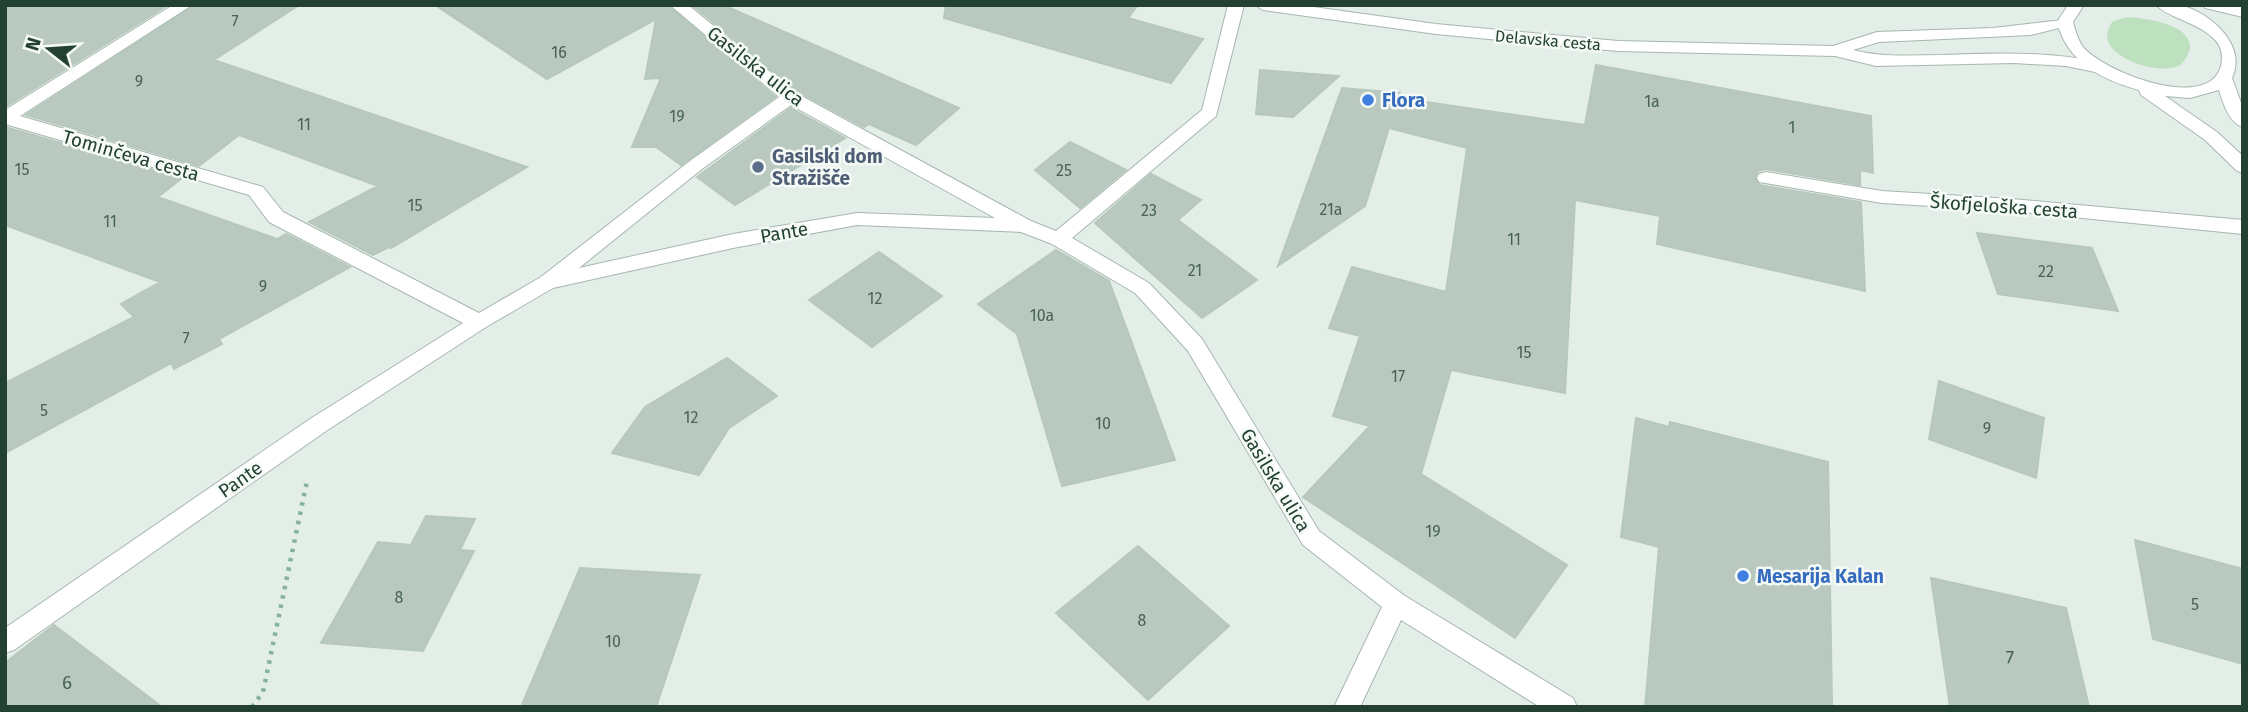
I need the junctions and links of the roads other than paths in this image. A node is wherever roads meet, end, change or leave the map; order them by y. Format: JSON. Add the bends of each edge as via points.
{"nodes":[{"id":1,"x":184,"y":5,"type":"edge"},
{"id":2,"x":678,"y":5,"type":"edge"},
{"id":3,"x":1236,"y":5,"type":"edge"},
{"id":4,"x":1263,"y":5,"type":"edge"},
{"id":5,"x":2076,"y":5,"type":"edge"},
{"id":6,"x":2165,"y":5,"type":"edge"},
{"id":7,"x":2211,"y":5,"type":"edge"},
{"id":8,"x":2243,"y":12,"type":"edge"},
{"id":9,"x":2065,"y":22,"type":"junction"},
{"id":10,"x":1835,"y":51,"type":"junction"},
{"id":11,"x":2100,"y":68,"type":"junction"},
{"id":12,"x":2224,"y":79,"type":"junction"},
{"id":13,"x":2136,"y":84,"type":"junction"},
{"id":14,"x":790,"y":97,"type":"junction"},
{"id":15,"x":6,"y":118,"type":"edge"},
{"id":16,"x":2243,"y":122,"type":"edge"},
{"id":17,"x":2243,"y":167,"type":"edge"},
{"id":18,"x":1766,"y":178,"type":"dead end"},
{"id":19,"x":1024,"y":226,"type":"junction"},
{"id":20,"x":2243,"y":227,"type":"edge"},
{"id":21,"x":1059,"y":239,"type":"junction"},
{"id":22,"x":548,"y":282,"type":"junction"},
{"id":23,"x":479,"y":322,"type":"junction"},
{"id":24,"x":1396,"y":604,"type":"junction"},
{"id":25,"x":5,"y":642,"type":"edge"},
{"id":26,"x":1347,"y":707,"type":"edge"},
{"id":27,"x":1564,"y":707,"type":"edge"}],
"edges":[{"from":1,"to":15,"type":"street","name":"Tominčeva cesta"},
{"from":2,"to":14,"type":"street","name":"Gasilska ulica"},
{"from":3,"to":21,"type":"street","via":[[1210,112]]},
{"from":4,"to":10,"type":"street","name":"Delavska cesta","via":[[1580,43]]},
{"from":5,"to":9,"type":"street"},
{"from":6,"to":12,"type":"street","via":[[2216,31],[2228,47],[2231,65]]},
{"from":7,"to":8,"type":"street"},
{"from":9,"to":10,"type":"street","name":"Delavska cesta","via":[[2031,30],[1877,37]]},
{"from":9,"to":11,"type":"street","via":[[2080,54]]},
{"from":10,"to":11,"type":"street","name":"Delavska cesta","via":[[1876,61],[2014,58]]},
{"from":11,"to":13,"type":"street"},
{"from":12,"to":13,"type":"street","via":[[2204,90],[2175,91]]},
{"from":12,"to":16,"type":"street"},
{"from":13,"to":17,"type":"street","via":[[2211,136]]},
{"from":14,"to":19,"type":"street","name":"Gasilska ulica"},
{"from":14,"to":22,"type":"street","name":"Pante"},
{"from":15,"to":23,"type":"street","name":"Tominčeva cesta","via":[[256,191],[276,217]]},
{"from":18,"to":20,"type":"street","name":"Škofjeloška cesta","via":[[1882,197]]},
{"from":19,"to":21,"type":"street","name":"Gasilska ulica"},
{"from":19,"to":22,"type":"street","name":"Pante","via":[[857,219]]},
{"from":21,"to":24,"type":"street","name":"Gasilska ulica","via":[[1142,288],[1195,345],[1311,538]]},
{"from":22,"to":23,"type":"street","name":"Pante"},
{"from":23,"to":25,"type":"street","name":"Pante","via":[[318,425]]},
{"from":24,"to":26,"type":"street"},
{"from":24,"to":27,"type":"street","name":"Gasilska ulica"}]}
